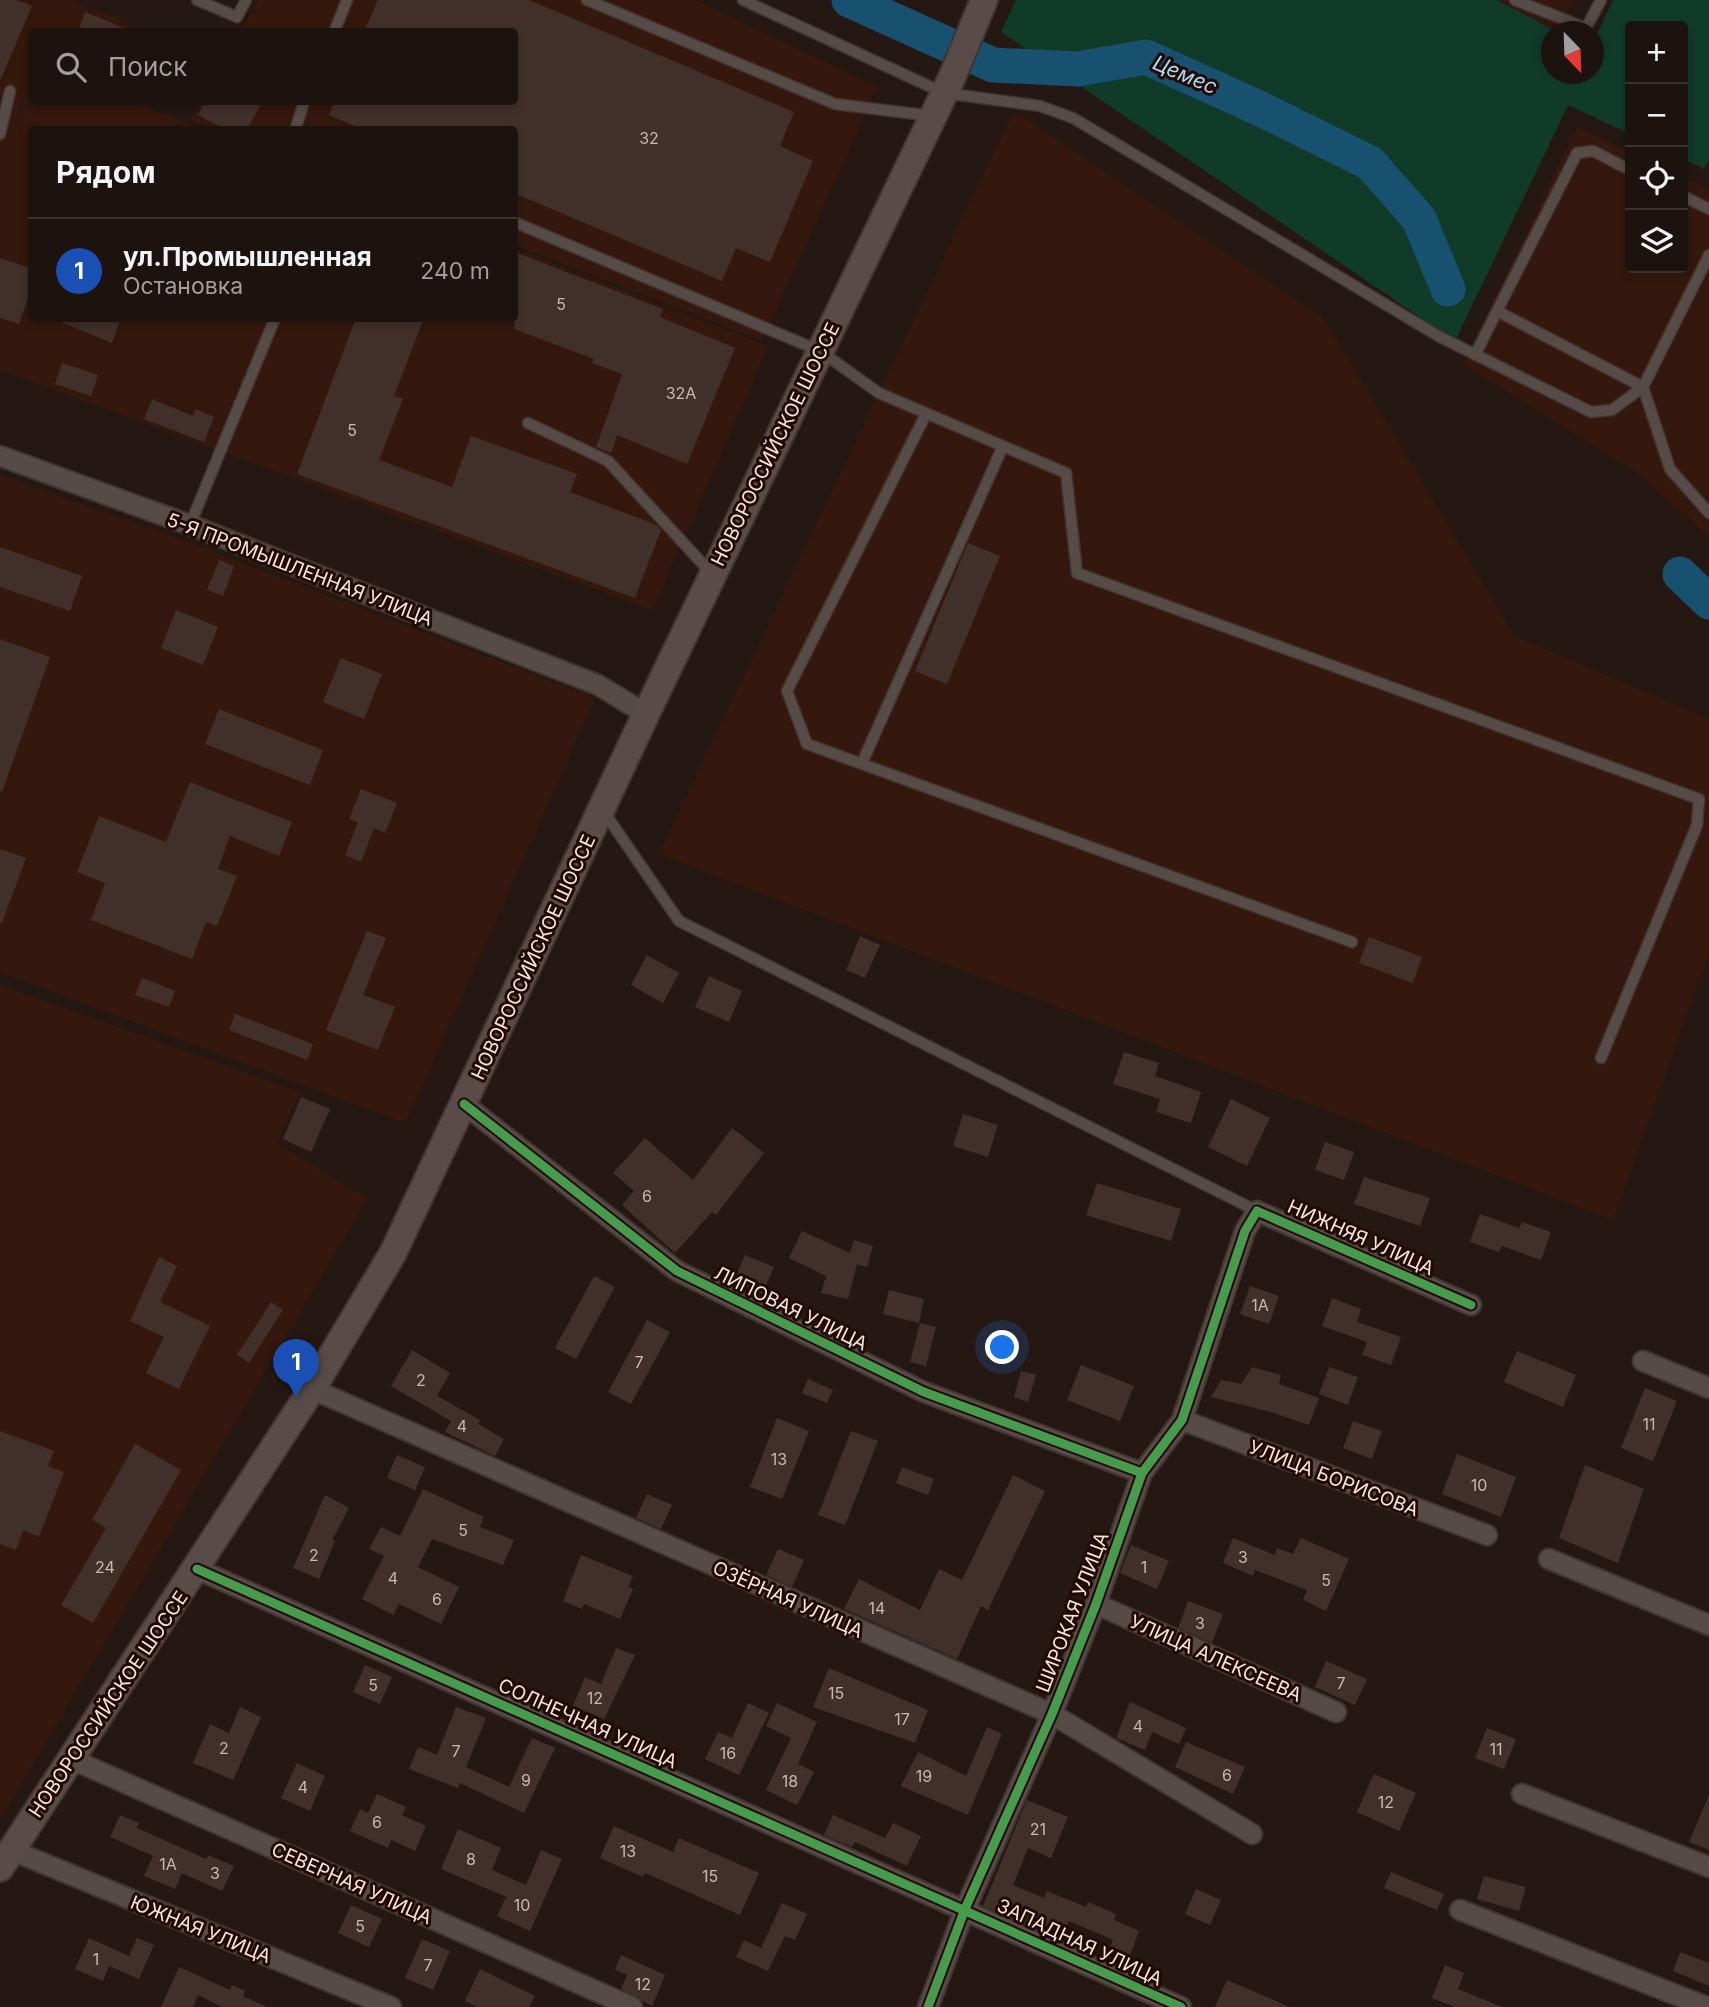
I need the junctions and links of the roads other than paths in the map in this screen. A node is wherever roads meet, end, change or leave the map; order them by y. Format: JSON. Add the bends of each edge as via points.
{"nodes":[{"id":1,"x":197,"y":0,"type":"edge"},
{"id":2,"x":246,"y":0,"type":"edge"},
{"id":3,"x":347,"y":0,"type":"edge"},
{"id":4,"x":587,"y":0,"type":"edge"},
{"id":5,"x":743,"y":0,"type":"edge"},
{"id":6,"x":1515,"y":0,"type":"edge"},
{"id":7,"x":1601,"y":0,"type":"edge"},
{"id":8,"x":982,"y":4,"type":"edge"},
{"id":9,"x":336,"y":28,"type":"edge"},
{"id":10,"x":10,"y":91,"type":"dead end"},
{"id":11,"x":943,"y":95,"type":"junction"},
{"id":12,"x":303,"y":105,"type":"edge"},
{"id":13,"x":296,"y":126,"type":"edge"},
{"id":14,"x":0,"y":134,"type":"edge"},
{"id":15,"x":1625,"y":167,"type":"edge"},
{"id":16,"x":1688,"y":198,"type":"edge"},
{"id":17,"x":1709,"y":209,"type":"edge"},
{"id":18,"x":518,"y":224,"type":"edge"},
{"id":19,"x":1709,"y":255,"type":"edge"},
{"id":20,"x":1497,"y":311,"type":"junction"},
{"id":21,"x":273,"y":322,"type":"edge"},
{"id":22,"x":820,"y":351,"type":"junction"},
{"id":23,"x":1475,"y":355,"type":"junction"},
{"id":24,"x":1643,"y":387,"type":"junction"},
{"id":25,"x":926,"y":414,"type":"junction"},
{"id":26,"x":528,"y":423,"type":"dead end"},
{"id":27,"x":1003,"y":446,"type":"junction"},
{"id":28,"x":0,"y":456,"type":"edge"},
{"id":29,"x":1709,"y":513,"type":"edge"},
{"id":30,"x":190,"y":525,"type":"junction"},
{"id":31,"x":712,"y":575,"type":"junction"},
{"id":32,"x":646,"y":714,"type":"junction"},
{"id":33,"x":862,"y":763,"type":"junction"},
{"id":34,"x":602,"y":808,"type":"junction"},
{"id":35,"x":1353,"y":942,"type":"dead end"},
{"id":36,"x":1601,"y":1058,"type":"dead end"},
{"id":37,"x":464,"y":1104,"type":"junction"},
{"id":38,"x":1257,"y":1211,"type":"junction"},
{"id":39,"x":1245,"y":1231,"type":"joint"},
{"id":40,"x":1471,"y":1305,"type":"dead end"},
{"id":41,"x":1643,"y":1361,"type":"dead end"},
{"id":42,"x":1709,"y":1388,"type":"edge"},
{"id":43,"x":312,"y":1389,"type":"junction"},
{"id":44,"x":1182,"y":1420,"type":"junction"},
{"id":45,"x":1142,"y":1473,"type":"junction"},
{"id":46,"x":1487,"y":1535,"type":"dead end"},
{"id":47,"x":1549,"y":1559,"type":"dead end"},
{"id":48,"x":197,"y":1569,"type":"junction"},
{"id":49,"x":1096,"y":1604,"type":"junction"},
{"id":50,"x":1709,"y":1625,"type":"edge"},
{"id":51,"x":1336,"y":1712,"type":"dead end"},
{"id":52,"x":1052,"y":1714,"type":"junction"},
{"id":53,"x":71,"y":1759,"type":"junction"},
{"id":54,"x":1522,"y":1794,"type":"dead end"},
{"id":55,"x":1252,"y":1834,"type":"dead end"},
{"id":56,"x":5,"y":1859,"type":"edge"},
{"id":57,"x":1709,"y":1867,"type":"edge"},
{"id":58,"x":965,"y":1909,"type":"junction"},
{"id":59,"x":1460,"y":1910,"type":"dead end"},
{"id":60,"x":391,"y":2007,"type":"edge"},
{"id":61,"x":632,"y":2007,"type":"edge"},
{"id":62,"x":928,"y":2007,"type":"edge"},
{"id":63,"x":1181,"y":2007,"type":"edge"},
{"id":64,"x":1707,"y":2007,"type":"edge"}],
"edges":[{"from":1,"to":2,"type":"lane","via":[[237,18]]},
{"from":3,"to":9,"type":"lane"},
{"from":4,"to":11,"type":"lane","via":[[835,104]]},
{"from":5,"to":11,"type":"lane"},
{"from":6,"to":7,"type":"lane","via":[[1586,28]]},
{"from":8,"to":11,"type":"main road","name":"НОВОРОССИЙСКОЕ ШОССЕ"},
{"from":10,"to":14,"type":"lane"},
{"from":11,"to":22,"type":"main road","name":"НОВОРОССИЙСКОЕ ШОССЕ"},
{"from":11,"to":23,"type":"lane","via":[[1040,106],[1073,118]]},
{"from":12,"to":13,"type":"lane"},
{"from":15,"to":20,"type":"lane","via":[[1593,151],[1577,153]]},
{"from":16,"to":17,"type":"lane"},
{"from":18,"to":22,"type":"lane"},
{"from":19,"to":24,"type":"lane"},
{"from":20,"to":23,"type":"lane"},
{"from":20,"to":24,"type":"lane"},
{"from":21,"to":30,"type":"lane"},
{"from":22,"to":25,"type":"lane","via":[[879,393]]},
{"from":22,"to":31,"type":"main road","name":"НОВОРОССИЙСКОЕ ШОССЕ"},
{"from":23,"to":24,"type":"lane","via":[[1591,412],[1612,410]]},
{"from":24,"to":29,"type":"lane","via":[[1668,466]]},
{"from":25,"to":27,"type":"lane"},
{"from":25,"to":33,"type":"lane","via":[[787,691],[807,744]]},
{"from":26,"to":31,"type":"lane","via":[[608,461]]},
{"from":27,"to":33,"type":"lane"},
{"from":27,"to":36,"type":"lane","via":[[1066,472],[1077,573],[1699,799],[1698,825]]},
{"from":28,"to":30,"type":"street","name":"5-Я ПРОМЫШЛЕННАЯ УЛИЦА"},
{"from":30,"to":32,"type":"street","name":"5-Я ПРОМЫШЛЕННАЯ УЛИЦА","via":[[598,685]]},
{"from":31,"to":32,"type":"main road","name":"НОВОРОССИЙСКОЕ ШОССЕ"},
{"from":32,"to":34,"type":"main road","name":"НОВОРОССИЙСКОЕ ШОССЕ"},
{"from":33,"to":35,"type":"lane"},
{"from":34,"to":37,"type":"main road","name":"НОВОРОССИЙСКОЕ ШОССЕ"},
{"from":34,"to":38,"type":"lane","via":[[679,921]]},
{"from":37,"to":43,"type":"main road","name":"НОВОРОССИЙСКОЕ ШОССЕ","via":[[393,1253]]},
{"from":37,"to":45,"type":"street","name":"ЛИПОВАЯ УЛИЦА","via":[[677,1271],[923,1392]]},
{"from":38,"to":39,"type":"street","name":"НИЖНЯЯ УЛИЦА"},
{"from":38,"to":40,"type":"street","name":"НИЖНЯЯ УЛИЦА"},
{"from":39,"to":44,"type":"street","name":"ШИРОКАЯ УЛИЦА"},
{"from":41,"to":42,"type":"street"},
{"from":43,"to":48,"type":"main road","name":"НОВОРОССИЙСКОЕ ШОССЕ"},
{"from":43,"to":52,"type":"street","name":"ОЗЁРНАЯ УЛИЦА"},
{"from":44,"to":45,"type":"street","name":"ШИРОКАЯ УЛИЦА"},
{"from":44,"to":46,"type":"street","name":"УЛИЦА БОРИСОВА"},
{"from":45,"to":49,"type":"street","name":"ШИРОКАЯ УЛИЦА"},
{"from":47,"to":50,"type":"street"},
{"from":48,"to":53,"type":"main road","name":"НОВОРОССИЙСКОЕ ШОССЕ"},
{"from":48,"to":58,"type":"street","name":"СОЛНЕЧНАЯ УЛИЦА"},
{"from":49,"to":51,"type":"street","name":"УЛИЦА АЛЕКСЕЕВА"},
{"from":49,"to":52,"type":"street","name":"ШИРОКАЯ УЛИЦА"},
{"from":52,"to":55,"type":"street","name":"ОЗЁРНАЯ УЛИЦА"},
{"from":52,"to":58,"type":"street","name":"ШИРОКАЯ УЛИЦА"},
{"from":53,"to":56,"type":"main road","name":"НОВОРОССИЙСКОЕ ШОССЕ"},
{"from":53,"to":61,"type":"street","name":"СЕВЕРНАЯ УЛИЦА"},
{"from":54,"to":57,"type":"street"},
{"from":56,"to":60,"type":"street","name":"ЮЖНАЯ УЛИЦА"},
{"from":58,"to":62,"type":"street","name":"ШИРОКАЯ УЛИЦА"},
{"from":58,"to":63,"type":"street","name":"ЗАПАДНАЯ УЛИЦА"},
{"from":59,"to":64,"type":"street"}]}
